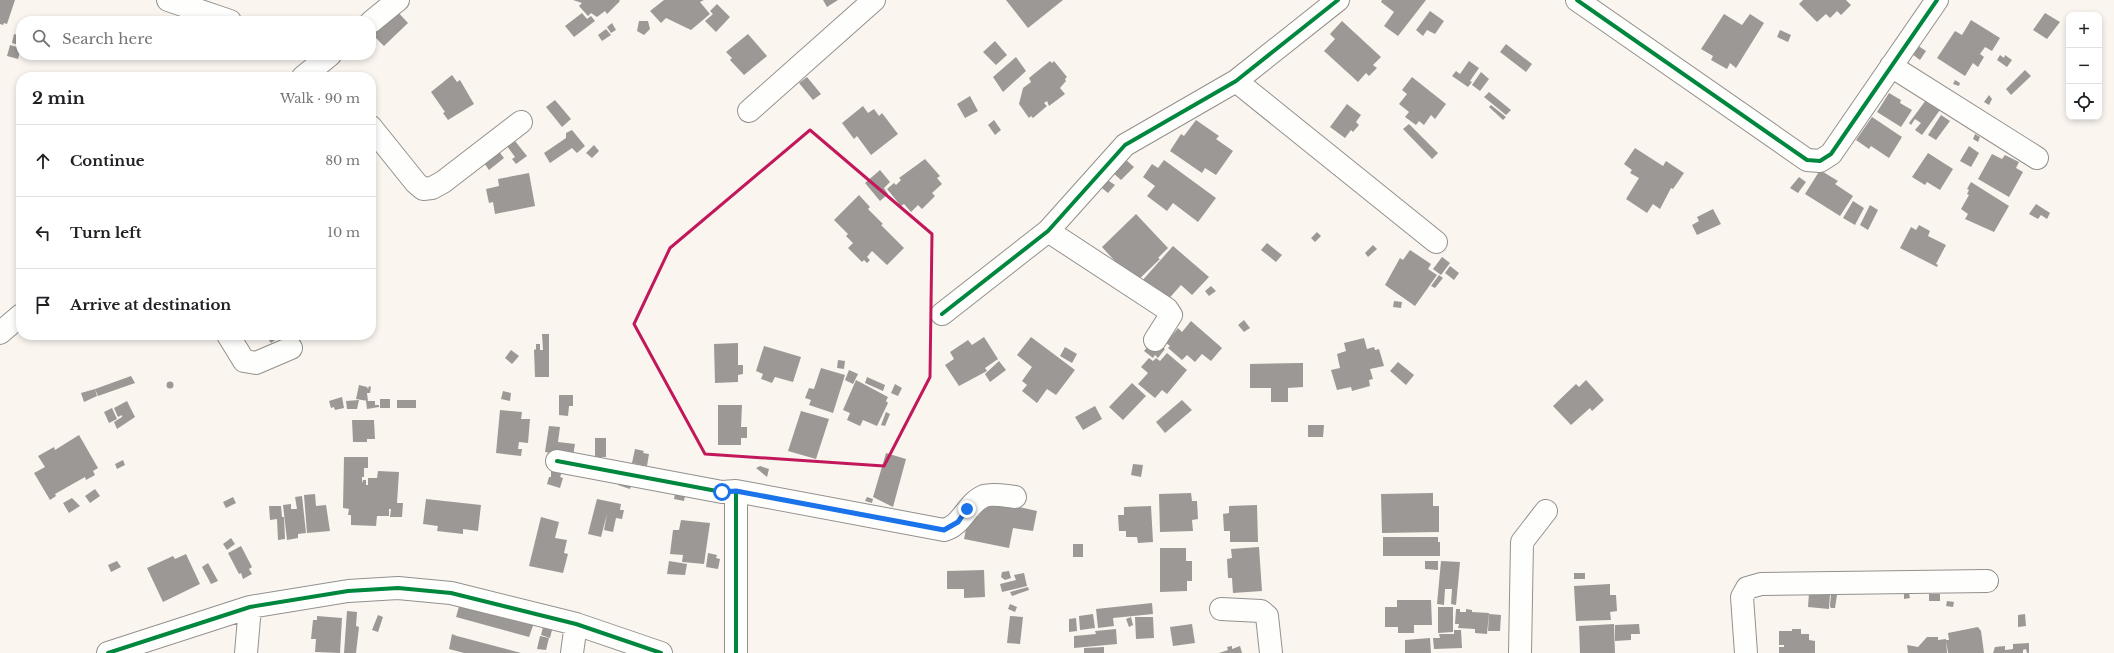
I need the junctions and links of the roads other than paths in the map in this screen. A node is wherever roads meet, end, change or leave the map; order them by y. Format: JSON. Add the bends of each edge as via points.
{"nodes":[{"id":1,"x":168,"y":0,"type":"edge"},
{"id":2,"x":398,"y":0,"type":"edge"},
{"id":3,"x":874,"y":0,"type":"edge"},
{"id":4,"x":1338,"y":0,"type":"edge"},
{"id":5,"x":1577,"y":0,"type":"edge"},
{"id":6,"x":1937,"y":0,"type":"edge"},
{"id":7,"x":215,"y":16,"type":"edge"},
{"id":8,"x":376,"y":18,"type":"edge"},
{"id":9,"x":327,"y":65,"type":"edge"},
{"id":10,"x":1891,"y":66,"type":"junction"},
{"id":11,"x":313,"y":72,"type":"edge"},
{"id":12,"x":1236,"y":81,"type":"junction"},
{"id":13,"x":749,"y":111,"type":"dead end"},
{"id":14,"x":520,"y":122,"type":"dead end"},
{"id":15,"x":376,"y":133,"type":"edge"},
{"id":16,"x":2037,"y":158,"type":"dead end"},
{"id":17,"x":1048,"y":231,"type":"junction"},
{"id":18,"x":1436,"y":242,"type":"dead end"},
{"id":19,"x":942,"y":314,"type":"dead end"},
{"id":20,"x":16,"y":319,"type":"edge"},
{"id":21,"x":0,"y":333,"type":"edge"},
{"id":22,"x":231,"y":340,"type":"edge"},
{"id":23,"x":1155,"y":340,"type":"dead end"},
{"id":24,"x":291,"y":348,"type":"dead end"},
{"id":25,"x":557,"y":461,"type":"dead end"},
{"id":26,"x":736,"y":491,"type":"junction"},
{"id":27,"x":1015,"y":497,"type":"dead end"},
{"id":28,"x":1546,"y":511,"type":"dead end"},
{"id":29,"x":1987,"y":581,"type":"dead end"},
{"id":30,"x":250,"y":607,"type":"junction"},
{"id":31,"x":1222,"y":609,"type":"dead end"},
{"id":32,"x":576,"y":624,"type":"junction"},
{"id":33,"x":108,"y":653,"type":"edge"},
{"id":34,"x":246,"y":653,"type":"edge"},
{"id":35,"x":572,"y":653,"type":"edge"},
{"id":36,"x":660,"y":653,"type":"edge"},
{"id":37,"x":736,"y":653,"type":"edge"},
{"id":38,"x":1271,"y":653,"type":"edge"},
{"id":39,"x":1520,"y":653,"type":"edge"},
{"id":40,"x":1746,"y":653,"type":"edge"}],
"edges":[{"from":1,"to":7,"type":"street"},
{"from":2,"to":8,"type":"street"},
{"from":3,"to":13,"type":"street"},
{"from":4,"to":12,"type":"street"},
{"from":5,"to":10,"type":"street","via":[[1807,160],[1820,161],[1831,154]]},
{"from":6,"to":10,"type":"street"},
{"from":9,"to":11,"type":"street"},
{"from":10,"to":16,"type":"street"},
{"from":12,"to":17,"type":"street","via":[[1125,145]]},
{"from":12,"to":18,"type":"street"},
{"from":14,"to":15,"type":"street","via":[[443,182],[432,188],[423,189]]},
{"from":17,"to":19,"type":"street"},
{"from":17,"to":23,"type":"street","via":[[1167,309],[1171,315]]},
{"from":20,"to":21,"type":"street"},
{"from":22,"to":24,"type":"street","via":[[244,361],[256,363]]},
{"from":25,"to":26,"type":"street","via":[[722,492]]},
{"from":26,"to":27,"type":"street","via":[[944,530],[952,528],[967,509],[985,496]]},
{"from":26,"to":37,"type":"street"},
{"from":28,"to":39,"type":"street","via":[[1522,542]]},
{"from":29,"to":40,"type":"street","via":[[1761,584],[1747,588],[1742,597]]},
{"from":30,"to":32,"type":"street","via":[[348,592],[398,588],[451,593]]},
{"from":30,"to":33,"type":"street"},
{"from":30,"to":34,"type":"street"},
{"from":31,"to":38,"type":"street","via":[[1261,611],[1267,616]]},
{"from":32,"to":35,"type":"street"},
{"from":32,"to":36,"type":"street"}]}
